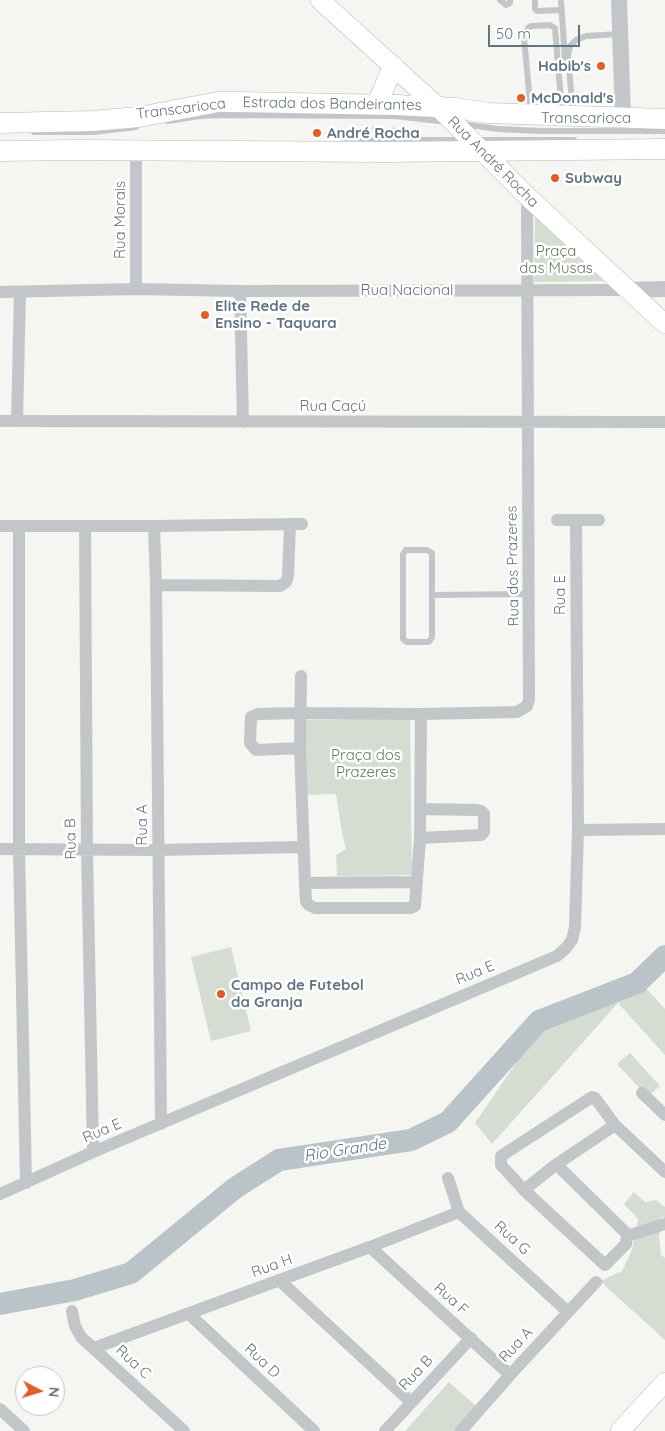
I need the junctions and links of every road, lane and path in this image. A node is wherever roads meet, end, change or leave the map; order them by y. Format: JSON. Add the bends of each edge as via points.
{"nodes":[{"id":1,"x":320,"y":0,"type":"edge"},
{"id":2,"x":500,"y":0,"type":"edge"},
{"id":3,"x":510,"y":0,"type":"edge"},
{"id":4,"x":535,"y":0,"type":"edge"},
{"id":5,"x":561,"y":0,"type":"edge"},
{"id":6,"x":619,"y":0,"type":"edge"},
{"id":7,"x":561,"y":10,"type":"junction"},
{"id":8,"x":620,"y":34,"type":"junction"},
{"id":9,"x":393,"y":66,"type":"junction"},
{"id":10,"x":377,"y":105,"type":"junction"},
{"id":11,"x":438,"y":107,"type":"junction"},
{"id":12,"x":531,"y":115,"type":"junction"},
{"id":13,"x":568,"y":117,"type":"junction"},
{"id":14,"x":623,"y":118,"type":"junction"},
{"id":15,"x":665,"y":119,"type":"edge"},
{"id":16,"x":164,"y":122,"type":"dead end"},
{"id":17,"x":0,"y":123,"type":"edge"},
{"id":18,"x":455,"y":123,"type":"junction"},
{"id":19,"x":146,"y":125,"type":"dead end"},
{"id":20,"x":372,"y":128,"type":"dead end"},
{"id":21,"x":395,"y":129,"type":"dead end"},
{"id":22,"x":665,"y":131,"type":"edge"},
{"id":23,"x":28,"y":132,"type":"dead end"},
{"id":24,"x":586,"y":140,"type":"dead end"},
{"id":25,"x":335,"y":143,"type":"dead end"},
{"id":26,"x":306,"y":144,"type":"dead end"},
{"id":27,"x":316,"y":144,"type":"dead end"},
{"id":28,"x":477,"y":145,"type":"junction"},
{"id":29,"x":665,"y":149,"type":"edge"},
{"id":30,"x":136,"y":150,"type":"junction"},
{"id":31,"x":0,"y":151,"type":"edge"},
{"id":32,"x":526,"y":196,"type":"junction"},
{"id":33,"x":136,"y":289,"type":"junction"},
{"id":34,"x":526,"y":289,"type":"junction"},
{"id":35,"x":665,"y":289,"type":"edge"},
{"id":36,"x":628,"y":290,"type":"junction"},
{"id":37,"x":240,"y":291,"type":"junction"},
{"id":38,"x":0,"y":292,"type":"edge"},
{"id":39,"x":20,"y":292,"type":"junction"},
{"id":40,"x":665,"y":324,"type":"edge"},
{"id":41,"x":0,"y":421,"type":"edge"},
{"id":42,"x":17,"y":421,"type":"junction"},
{"id":43,"x":243,"y":422,"type":"junction"},
{"id":44,"x":528,"y":422,"type":"junction"},
{"id":45,"x":665,"y":422,"type":"edge"},
{"id":46,"x":557,"y":520,"type":"dead end"},
{"id":47,"x":576,"y":520,"type":"junction"},
{"id":48,"x":599,"y":520,"type":"dead end"},
{"id":49,"x":0,"y":526,"type":"edge"},
{"id":50,"x":19,"y":526,"type":"junction"},
{"id":51,"x":86,"y":526,"type":"junction"},
{"id":52,"x":154,"y":526,"type":"junction"},
{"id":53,"x":156,"y":584,"type":"junction"},
{"id":54,"x":530,"y":594,"type":"junction"},
{"id":55,"x":432,"y":595,"type":"junction"},
{"id":56,"x":301,"y":676,"type":"dead end"},
{"id":57,"x":300,"y":713,"type":"junction"},
{"id":58,"x":420,"y":714,"type":"junction"},
{"id":59,"x":300,"y":748,"type":"junction"},
{"id":60,"x":420,"y":810,"type":"junction"},
{"id":61,"x":578,"y":830,"type":"junction"},
{"id":62,"x":664,"y":830,"type":"edge"},
{"id":63,"x":420,"y":838,"type":"junction"},
{"id":64,"x":303,"y":847,"type":"junction"},
{"id":65,"x":0,"y":849,"type":"edge"},
{"id":66,"x":19,"y":849,"type":"junction"},
{"id":67,"x":87,"y":850,"type":"junction"},
{"id":68,"x":158,"y":850,"type":"junction"},
{"id":69,"x":417,"y":882,"type":"junction"},
{"id":70,"x":305,"y":883,"type":"junction"},
{"id":71,"x":642,"y":1093,"type":"dead end"},
{"id":72,"x":665,"y":1115,"type":"edge"},
{"id":73,"x":161,"y":1124,"type":"junction"},
{"id":74,"x":615,"y":1124,"type":"junction"},
{"id":75,"x":93,"y":1152,"type":"junction"},
{"id":76,"x":557,"y":1165,"type":"junction"},
{"id":77,"x":665,"y":1172,"type":"edge"},
{"id":78,"x":448,"y":1178,"type":"dead end"},
{"id":79,"x":26,"y":1183,"type":"junction"},
{"id":80,"x":524,"y":1190,"type":"junction"},
{"id":81,"x":0,"y":1194,"type":"edge"},
{"id":82,"x":459,"y":1212,"type":"junction"},
{"id":83,"x":665,"y":1224,"type":"edge"},
{"id":84,"x":627,"y":1236,"type":"junction"},
{"id":85,"x":370,"y":1247,"type":"junction"},
{"id":86,"x":279,"y":1280,"type":"junction"},
{"id":87,"x":596,"y":1282,"type":"dead end"},
{"id":88,"x":72,"y":1310,"type":"dead end"},
{"id":89,"x":568,"y":1312,"type":"junction"},
{"id":90,"x":189,"y":1314,"type":"junction"},
{"id":91,"x":471,"y":1338,"type":"junction"},
{"id":92,"x":94,"y":1348,"type":"junction"},
{"id":93,"x":510,"y":1375,"type":"junction"},
{"id":94,"x":665,"y":1383,"type":"edge"},
{"id":95,"x":411,"y":1402,"type":"junction"},
{"id":96,"x":0,"y":1409,"type":"edge"},
{"id":97,"x":629,"y":1428,"type":"edge"},
{"id":98,"x":24,"y":1431,"type":"edge"},
{"id":99,"x":184,"y":1431,"type":"edge"},
{"id":100,"x":314,"y":1431,"type":"edge"},
{"id":101,"x":385,"y":1431,"type":"edge"},
{"id":102,"x":461,"y":1431,"type":"edge"}],
"edges":[{"from":1,"to":9,"type":"main road","name":"Rua André Rocha"},
{"from":2,"to":3,"type":"lane","via":[[506,5]]},
{"from":4,"to":7,"type":"lane","via":[[537,11]]},
{"from":5,"to":7,"type":"lane"},
{"from":6,"to":8,"type":"street"},
{"from":7,"to":13,"type":"lane"},
{"from":8,"to":13,"type":"lane","via":[[586,36],[570,46]]},
{"from":8,"to":14,"type":"street"},
{"from":9,"to":10,"type":"main road"},
{"from":9,"to":11,"type":"main road","name":"Rua André Rocha"},
{"from":10,"to":11,"type":"main road","name":"Estrada dos Bandeirantes"},
{"from":10,"to":17,"type":"main road","name":"Estrada dos Bandeirantes","via":[[218,102],[139,117]]},
{"from":11,"to":12,"type":"main road","name":"Estrada dos Bandeirantes"},
{"from":11,"to":18,"type":"main road","name":"Rua André Rocha"},
{"from":12,"to":13,"type":"main road","name":"Estrada dos Bandeirantes"},
{"from":12,"to":13,"type":"lane","via":[[525,33],[531,26],[550,25],[555,28]]},
{"from":13,"to":14,"type":"main road","name":"Estrada dos Bandeirantes"},
{"from":14,"to":15,"type":"main road","name":"Estrada dos Bandeirantes"},
{"from":16,"to":18,"type":"lane","name":"Transcarioca","via":[[222,115],[413,117]]},
{"from":18,"to":22,"type":"lane","name":"Transcarioca","via":[[540,131]]},
{"from":18,"to":28,"type":"main road","name":"Rua André Rocha"},
{"from":19,"to":23,"type":"lane","name":"Transcarioca","via":[[93,132]]},
{"from":20,"to":21,"type":"path"},
{"from":24,"to":28,"type":"lane","name":"Transcarioca"},
{"from":25,"to":28,"type":"lane","name":"Transcarioca","via":[[384,140]]},
{"from":26,"to":27,"type":"lane"},
{"from":28,"to":29,"type":"main road"},
{"from":28,"to":30,"type":"main road"},
{"from":28,"to":32,"type":"main road","name":"Rua André Rocha"},
{"from":30,"to":31,"type":"main road"},
{"from":30,"to":33,"type":"street","name":"Rua Morais"},
{"from":32,"to":34,"type":"street","name":"Rua dos Prazeres"},
{"from":32,"to":36,"type":"main road","name":"Rua André Rocha"},
{"from":33,"to":37,"type":"street","name":"Rua Nacional"},
{"from":33,"to":39,"type":"street","name":"Rua Nacional"},
{"from":34,"to":36,"type":"street","name":"Rua Nacional"},
{"from":34,"to":37,"type":"street","name":"Rua Nacional"},
{"from":34,"to":44,"type":"street","name":"Rua dos Prazeres"},
{"from":35,"to":36,"type":"street","name":"Rua Nacional"},
{"from":36,"to":40,"type":"main road","name":"Rua André Rocha"},
{"from":37,"to":43,"type":"street"},
{"from":38,"to":39,"type":"street","name":"Rua Nacional"},
{"from":39,"to":42,"type":"street"},
{"from":41,"to":42,"type":"street","name":"Rua Caçú"},
{"from":42,"to":43,"type":"street","name":"Rua Caçú"},
{"from":43,"to":44,"type":"street","name":"Rua Caçú"},
{"from":44,"to":45,"type":"street","name":"Rua Caçú"},
{"from":44,"to":54,"type":"street","name":"Rua dos Prazeres"},
{"from":46,"to":47,"type":"street"},
{"from":47,"to":48,"type":"street"},
{"from":47,"to":61,"type":"street","name":"Rua E"},
{"from":49,"to":50,"type":"street"},
{"from":50,"to":51,"type":"street"},
{"from":50,"to":66,"type":"street"},
{"from":51,"to":52,"type":"street"},
{"from":51,"to":67,"type":"street","name":"Rua B"},
{"from":52,"to":53,"type":"street","name":"Rua A"},
{"from":52,"to":53,"type":"street","via":[[296,525],[288,576],[280,586]]},
{"from":53,"to":68,"type":"street","name":"Rua A"},
{"from":54,"to":55,"type":"lane"},
{"from":54,"to":58,"type":"street","name":"Rua dos Prazeres","via":[[530,694],[526,706],[517,712]]},
{"from":55,"to":55,"type":"lane","via":[[431,641],[404,641],[403,554],[406,550],[432,553]]},
{"from":56,"to":57,"type":"street"},
{"from":57,"to":58,"type":"street","name":"Rua dos Prazeres"},
{"from":57,"to":59,"type":"street"},
{"from":57,"to":59,"type":"street","name":"Rua dos Prazeres","via":[[254,715],[250,722],[250,743],[256,750]]},
{"from":58,"to":60,"type":"street"},
{"from":59,"to":64,"type":"street"},
{"from":60,"to":63,"type":"street"},
{"from":60,"to":63,"type":"street","via":[[477,810],[484,814],[481,836]]},
{"from":61,"to":62,"type":"street"},
{"from":61,"to":73,"type":"street","name":"Rua E","via":[[575,926],[572,940],[557,956]]},
{"from":63,"to":69,"type":"street"},
{"from":64,"to":68,"type":"street"},
{"from":64,"to":70,"type":"street"},
{"from":65,"to":66,"type":"street"},
{"from":66,"to":67,"type":"street"},
{"from":66,"to":79,"type":"street"},
{"from":67,"to":68,"type":"street"},
{"from":67,"to":75,"type":"street","name":"Rua B"},
{"from":68,"to":73,"type":"street","name":"Rua A"},
{"from":69,"to":70,"type":"street"},
{"from":69,"to":70,"type":"street","via":[[415,906],[411,908],[315,908],[306,902]]},
{"from":71,"to":72,"type":"street"},
{"from":73,"to":75,"type":"street","name":"Rua E"},
{"from":74,"to":76,"type":"street"},
{"from":74,"to":77,"type":"street"},
{"from":74,"to":80,"type":"street","via":[[592,1097],[501,1156],[501,1164]]},
{"from":75,"to":79,"type":"street","name":"Rua E"},
{"from":76,"to":80,"type":"street"},
{"from":76,"to":84,"type":"street"},
{"from":78,"to":82,"type":"street","name":"Rua G"},
{"from":79,"to":81,"type":"street","name":"Rua E"},
{"from":80,"to":84,"type":"street","via":[[603,1264],[608,1264],[626,1244]]},
{"from":82,"to":85,"type":"street","name":"Rua H"},
{"from":82,"to":89,"type":"street","name":"Rua G"},
{"from":83,"to":84,"type":"street"},
{"from":85,"to":86,"type":"street","name":"Rua H"},
{"from":85,"to":91,"type":"street","name":"Rua F"},
{"from":86,"to":90,"type":"street","name":"Rua H"},
{"from":86,"to":95,"type":"street"},
{"from":87,"to":89,"type":"street","name":"Rua A"},
{"from":88,"to":92,"type":"street","name":"Rua C","via":[[81,1337]]},
{"from":89,"to":93,"type":"street","name":"Rua A"},
{"from":90,"to":92,"type":"street","name":"Rua H"},
{"from":90,"to":100,"type":"street","name":"Rua D"},
{"from":91,"to":93,"type":"street","name":"Rua F"},
{"from":91,"to":95,"type":"street","name":"Rua B"},
{"from":92,"to":99,"type":"street","name":"Rua C"},
{"from":93,"to":102,"type":"street","name":"Rua A"},
{"from":94,"to":97,"type":"main road"},
{"from":95,"to":101,"type":"street","name":"Rua B"},
{"from":96,"to":98,"type":"street"}]}
